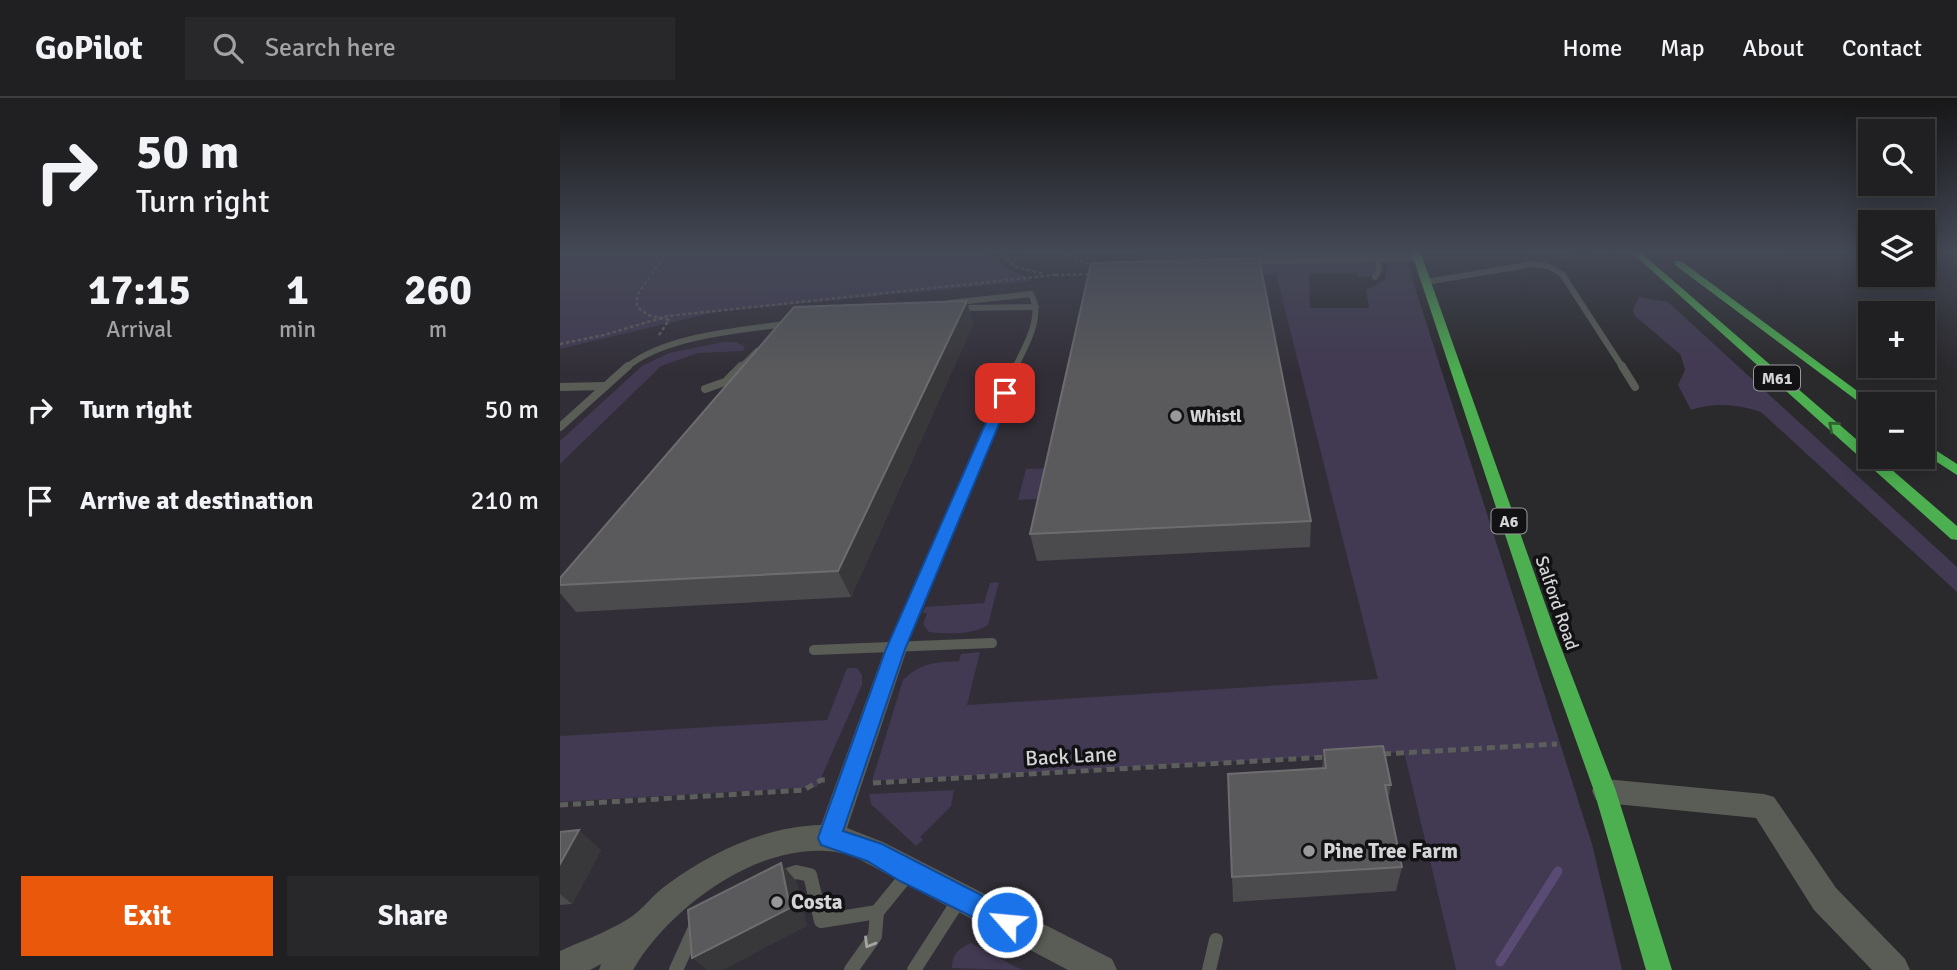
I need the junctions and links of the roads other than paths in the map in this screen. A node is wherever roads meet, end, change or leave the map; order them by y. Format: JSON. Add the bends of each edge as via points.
{"nodes":[{"id":1,"x":1429,"y":292,"type":"edge"},
{"id":2,"x":1574,"y":292,"type":"edge"},
{"id":3,"x":1680,"y":292,"type":"edge"},
{"id":4,"x":1687,"y":292,"type":"edge"},
{"id":5,"x":1716,"y":292,"type":"edge"},
{"id":6,"x":1717,"y":292,"type":"edge"},
{"id":7,"x":1036,"y":307,"type":"junction"},
{"id":8,"x":802,"y":321,"type":"edge"},
{"id":9,"x":779,"y":325,"type":"junction"},
{"id":10,"x":771,"y":338,"type":"edge"},
{"id":11,"x":764,"y":345,"type":"edge"},
{"id":12,"x":748,"y":374,"type":"edge"},
{"id":13,"x":725,"y":382,"type":"junction"},
{"id":14,"x":604,"y":386,"type":"junction"},
{"id":15,"x":560,"y":387,"type":"edge"},
{"id":16,"x":1635,"y":387,"type":"dead end"},
{"id":17,"x":705,"y":389,"type":"dead end"},
{"id":18,"x":1868,"y":392,"type":"edge"},
{"id":19,"x":1858,"y":397,"type":"edge"},
{"id":20,"x":1852,"y":420,"type":"dead end"},
{"id":21,"x":560,"y":427,"type":"edge"},
{"id":22,"x":1935,"y":437,"type":"edge"},
{"id":23,"x":1957,"y":451,"type":"edge"},
{"id":24,"x":1935,"y":455,"type":"edge"},
{"id":25,"x":1957,"y":471,"type":"edge"},
{"id":26,"x":1957,"y":535,"type":"edge"},
{"id":27,"x":992,"y":643,"type":"dead end"},
{"id":28,"x":896,"y":649,"type":"junction"},
{"id":29,"x":814,"y":650,"type":"dead end"},
{"id":30,"x":1605,"y":791,"type":"junction"},
{"id":31,"x":830,"y":838,"type":"junction"},
{"id":32,"x":909,"y":873,"type":"junction"},
{"id":33,"x":766,"y":885,"type":"edge"},
{"id":34,"x":960,"y":898,"type":"junction"},
{"id":35,"x":877,"y":912,"type":"junction"},
{"id":36,"x":702,"y":920,"type":"edge"},
{"id":37,"x":641,"y":929,"type":"junction"},
{"id":38,"x":1216,"y":940,"type":"dead end"},
{"id":39,"x":560,"y":968,"type":"edge"},
{"id":40,"x":615,"y":970,"type":"edge"},
{"id":41,"x":676,"y":970,"type":"edge"},
{"id":42,"x":851,"y":970,"type":"edge"},
{"id":43,"x":914,"y":970,"type":"edge"},
{"id":44,"x":1101,"y":970,"type":"edge"},
{"id":45,"x":1209,"y":970,"type":"edge"},
{"id":46,"x":1659,"y":970,"type":"edge"},
{"id":47,"x":1894,"y":970,"type":"edge"}],
"edges":[{"from":1,"to":30,"type":"main road","name":"Salford Road","number":"A6"},
{"from":2,"to":16,"type":"lane"},
{"from":26,"to":3,"type":"main road","number":"M61","one_way":true},
{"from":4,"to":20,"type":"main road","number":"M61"},
{"from":5,"to":19,"type":"main road","number":"M61"},
{"from":6,"to":18,"type":"main road","number":"M61"},
{"from":7,"to":7,"type":"lane","via":[[1031,294],[935,306]]},
{"from":7,"to":28,"type":"lane","via":[[1027,342]]},
{"from":8,"to":9,"type":"lane"},
{"from":9,"to":10,"type":"lane"},
{"from":9,"to":14,"type":"lane","via":[[658,350],[633,362]]},
{"from":11,"to":13,"type":"lane"},
{"from":12,"to":13,"type":"lane"},
{"from":13,"to":17,"type":"lane"},
{"from":14,"to":15,"type":"lane"},
{"from":14,"to":21,"type":"lane"},
{"from":22,"to":23,"type":"main road"},
{"from":24,"to":25,"type":"main road"},
{"from":27,"to":28,"type":"lane"},
{"from":28,"to":29,"type":"lane"},
{"from":28,"to":31,"type":"street"},
{"from":30,"to":46,"type":"main road","name":"Salford Road","number":"A6"},
{"from":30,"to":47,"type":"street","via":[[1764,806],[1825,899]]},
{"from":31,"to":32,"type":"street","via":[[873,852]]},
{"from":31,"to":37,"type":"street","via":[[788,842],[735,859],[673,897]]},
{"from":32,"to":34,"type":"street"},
{"from":32,"to":35,"type":"lane"},
{"from":33,"to":35,"type":"lane","via":[[788,874],[810,875],[821,921]]},
{"from":34,"to":43,"type":"lane"},
{"from":34,"to":44,"type":"street"},
{"from":35,"to":42,"type":"lane","one_way":true,"via":[[875,936]]},
{"from":36,"to":41,"type":"lane"},
{"from":37,"to":39,"type":"street"},
{"from":37,"to":40,"type":"street"},
{"from":38,"to":45,"type":"lane"}]}
